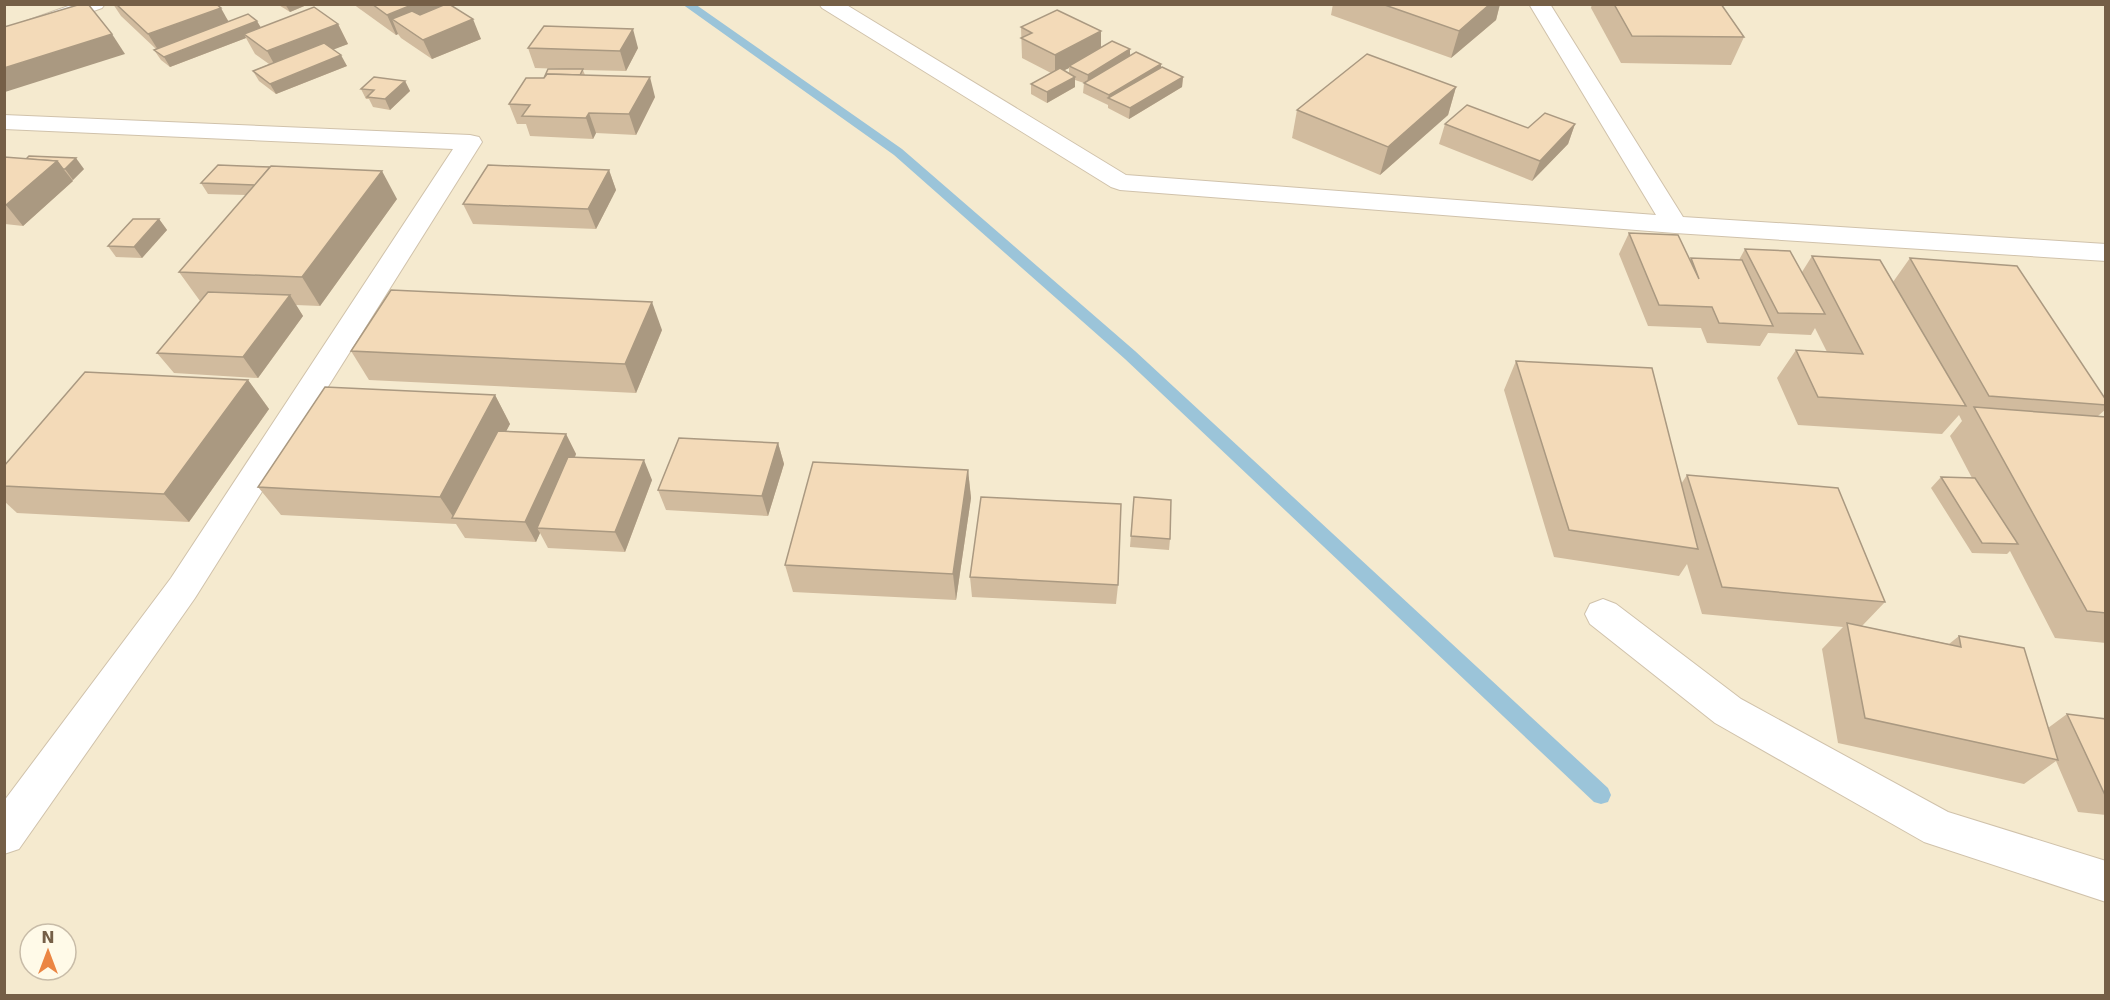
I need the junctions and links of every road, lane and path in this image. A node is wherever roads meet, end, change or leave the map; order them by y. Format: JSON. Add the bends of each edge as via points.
{"nodes":[{"id":1,"x":94,"y":4,"type":"edge"},
{"id":2,"x":829,"y":4,"type":"edge"},
{"id":3,"x":1539,"y":4,"type":"edge"},
{"id":4,"x":4,"y":37,"type":"edge"},
{"id":5,"x":4,"y":122,"type":"edge"},
{"id":6,"x":1675,"y":225,"type":"junction"},
{"id":7,"x":2106,"y":253,"type":"edge"},
{"id":8,"x":1603,"y":615,"type":"dead end"},
{"id":9,"x":4,"y":835,"type":"edge"},
{"id":10,"x":2106,"y":882,"type":"edge"}],
"edges":[{"from":1,"to":4,"type":"street"},
{"from":2,"to":6,"type":"street","via":[[1120,182]]},
{"from":3,"to":6,"type":"street"},
{"from":5,"to":9,"type":"street","via":[[471,142],[183,588]]},
{"from":6,"to":7,"type":"street"},
{"from":8,"to":10,"type":"street","via":[[1728,711],[1938,828]]}]}
